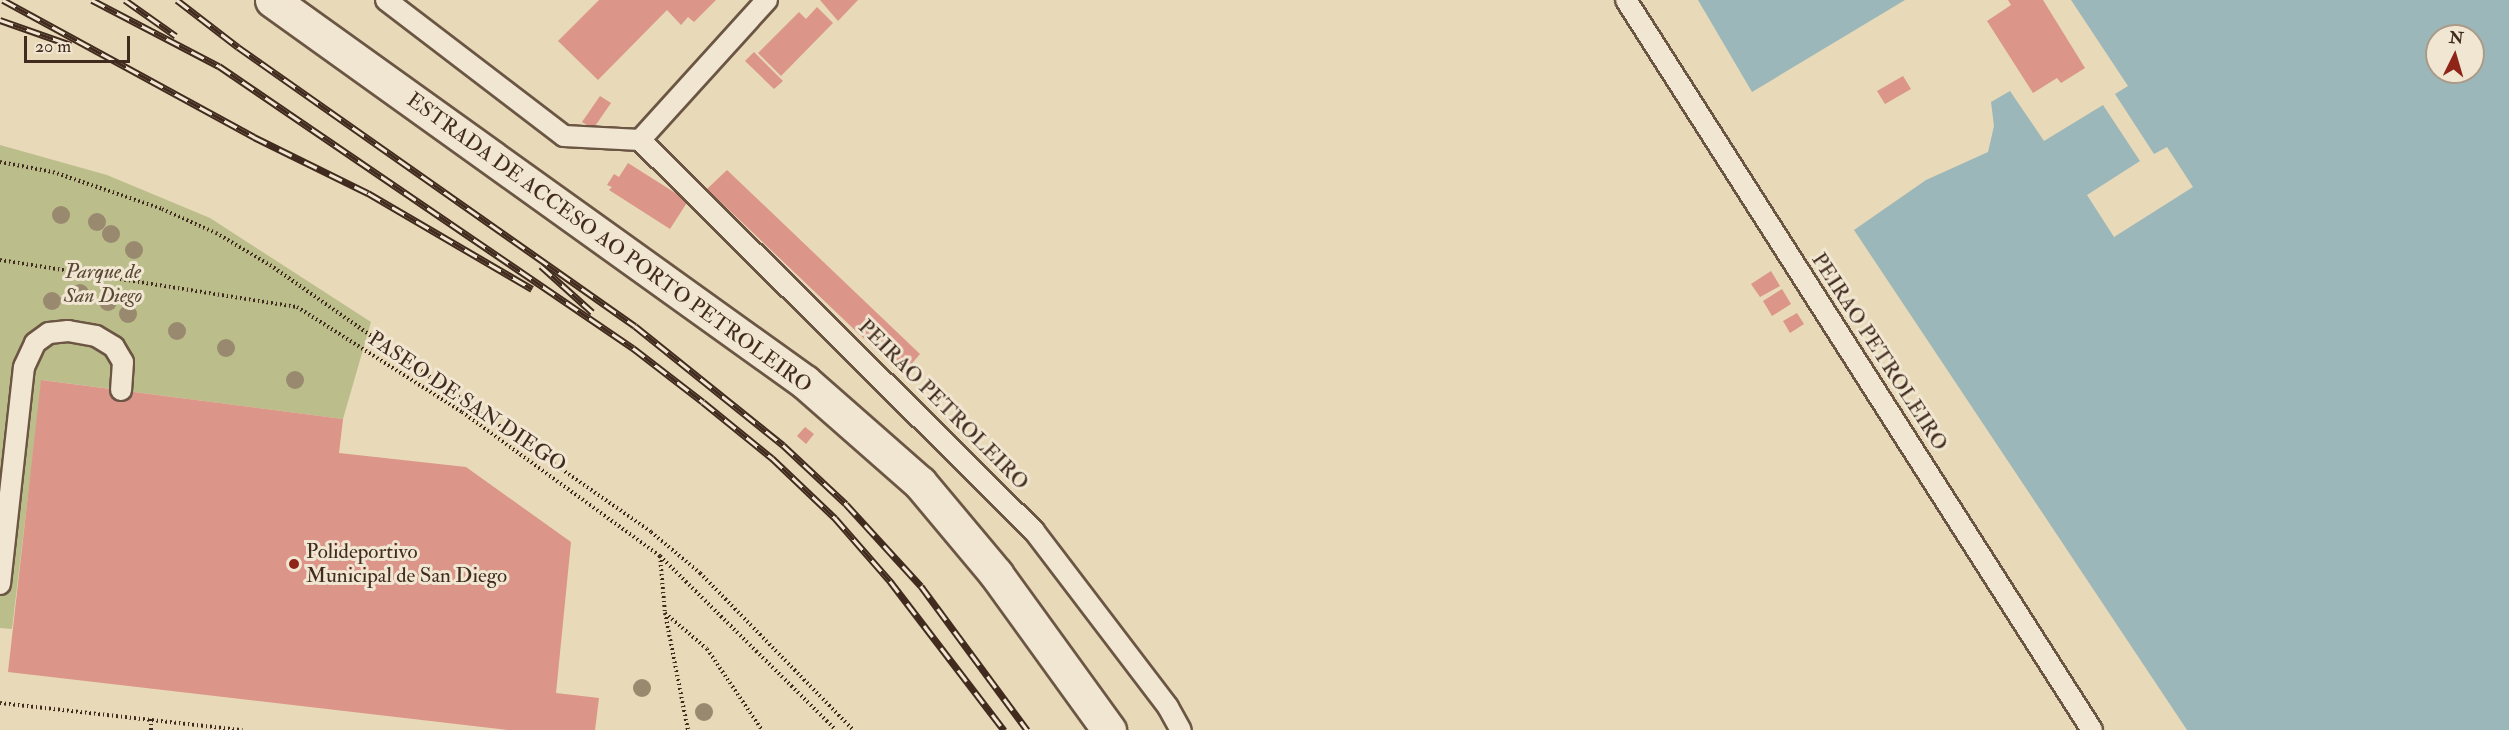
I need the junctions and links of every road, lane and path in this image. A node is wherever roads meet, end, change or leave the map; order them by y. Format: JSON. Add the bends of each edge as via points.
{"nodes":[{"id":1,"x":272,"y":0,"type":"edge"},
{"id":2,"x":386,"y":0,"type":"edge"},
{"id":3,"x":767,"y":0,"type":"edge"},
{"id":4,"x":1626,"y":0,"type":"edge"},
{"id":5,"x":640,"y":140,"type":"junction"},
{"id":6,"x":0,"y":162,"type":"edge"},
{"id":7,"x":0,"y":260,"type":"edge"},
{"id":8,"x":121,"y":390,"type":"dead end"},
{"id":9,"x":660,"y":556,"type":"junction"},
{"id":10,"x":0,"y":584,"type":"edge"},
{"id":11,"x":665,"y":613,"type":"junction"},
{"id":12,"x":0,"y":703,"type":"edge"},
{"id":13,"x":151,"y":719,"type":"junction"},
{"id":14,"x":151,"y":730,"type":"edge"},
{"id":15,"x":242,"y":730,"type":"edge"},
{"id":16,"x":688,"y":730,"type":"edge"},
{"id":17,"x":762,"y":730,"type":"edge"},
{"id":18,"x":836,"y":730,"type":"edge"},
{"id":19,"x":853,"y":730,"type":"edge"},
{"id":20,"x":1109,"y":730,"type":"edge"},
{"id":21,"x":1181,"y":730,"type":"edge"},
{"id":22,"x":2092,"y":730,"type":"edge"}],
"edges":[{"from":1,"to":20,"type":"main road","name":"ESTRADA DE ACCESO AO PORTO PETROLEIRO","via":[[806,382],[920,483],[996,574]]},
{"from":2,"to":5,"type":"lane","via":[[564,136]]},
{"from":3,"to":5,"type":"lane"},
{"from":4,"to":22,"type":"lane","name":"PEIRAO PETROLEIRO"},
{"from":5,"to":21,"type":"lane","name":"PEIRAO PETROLEIRO","via":[[1034,531],[1168,707]]},
{"from":6,"to":19,"type":"path","via":[[53,172],[162,209],[216,232],[270,265],[659,539],[700,573]]},
{"from":7,"to":9,"type":"path","name":"PASEO DE SAN DIEGO","via":[[297,307],[462,412]]},
{"from":8,"to":10,"type":"lane","via":[[123,362],[114,347],[96,336],[68,331],[49,333],[35,343],[24,368]]},
{"from":9,"to":11,"type":"path"},
{"from":9,"to":18,"type":"path","name":"PASEO DE SAN DIEGO"},
{"from":11,"to":16,"type":"path"},
{"from":11,"to":17,"type":"path","via":[[706,649]]},
{"from":12,"to":13,"type":"path"},
{"from":13,"to":14,"type":"path"},
{"from":13,"to":15,"type":"path"}]}
